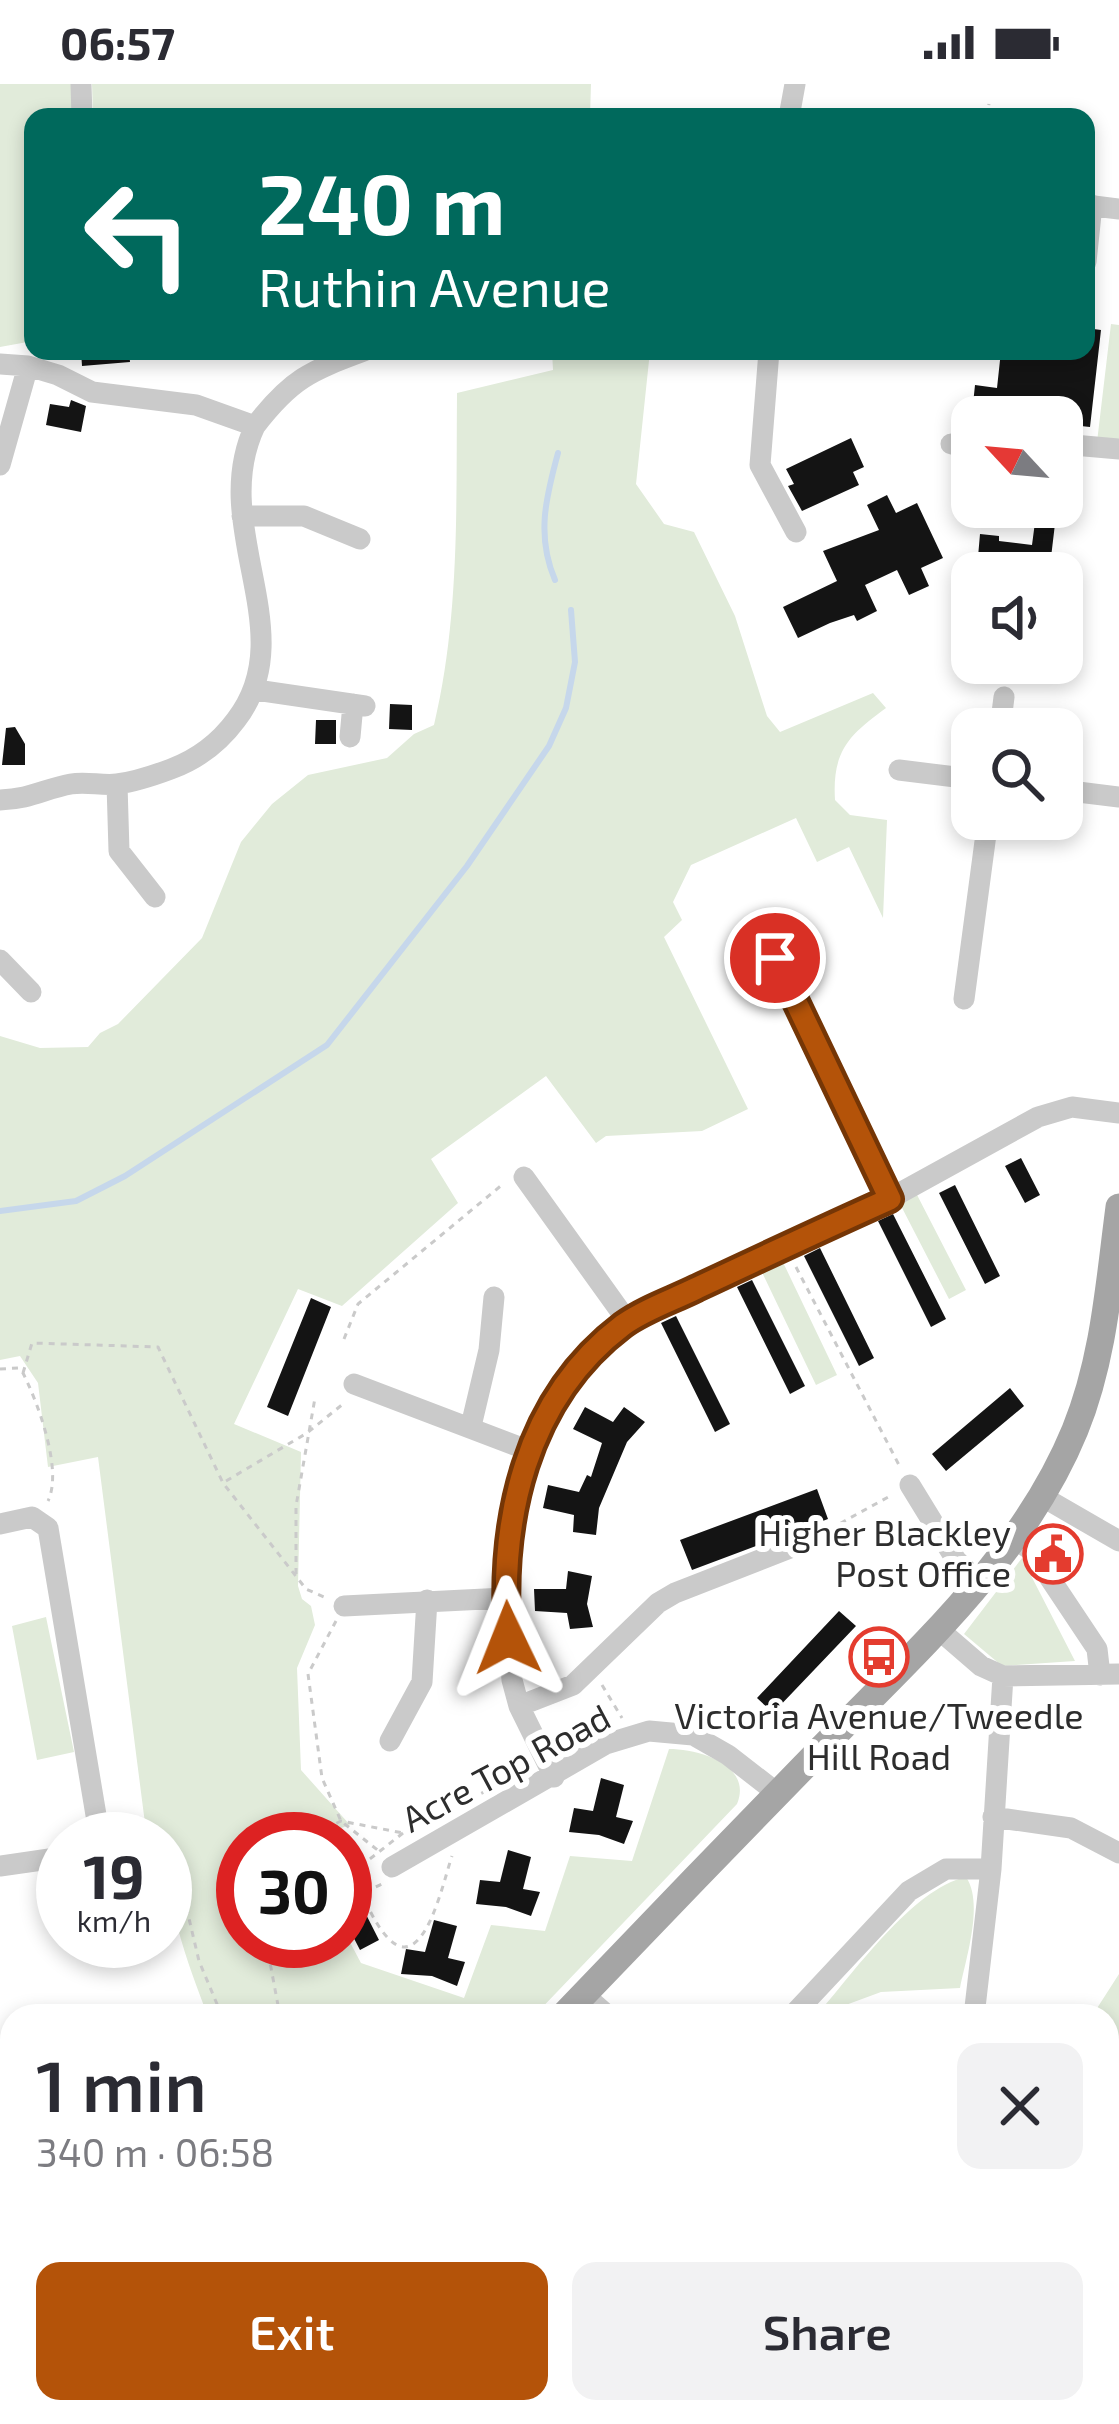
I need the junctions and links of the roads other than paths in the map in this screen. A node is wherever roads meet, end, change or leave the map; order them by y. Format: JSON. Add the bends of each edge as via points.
{"nodes":[{"id":1,"x":340,"y":360,"type":"edge"},
{"id":2,"x":768,"y":360,"type":"edge"},
{"id":3,"x":0,"y":364,"type":"edge"},
{"id":4,"x":28,"y":366,"type":"junction"},
{"id":5,"x":255,"y":426,"type":"junction"},
{"id":6,"x":1083,"y":446,"type":"edge"},
{"id":7,"x":1119,"y":449,"type":"edge"},
{"id":8,"x":0,"y":465,"type":"edge"},
{"id":9,"x":242,"y":516,"type":"junction"},
{"id":10,"x":796,"y":532,"type":"dead end"},
{"id":11,"x":360,"y":539,"type":"dead end"},
{"id":12,"x":256,"y":690,"type":"junction"},
{"id":13,"x":1004,"y":697,"type":"dead end"},
{"id":14,"x":1003,"y":708,"type":"edge"},
{"id":15,"x":350,"y":736,"type":"dead end"},
{"id":16,"x":899,"y":770,"type":"dead end"},
{"id":17,"x":951,"y":776,"type":"edge"},
{"id":18,"x":117,"y":784,"type":"junction"},
{"id":19,"x":1083,"y":793,"type":"edge"},
{"id":20,"x":1119,"y":797,"type":"edge"},
{"id":21,"x":0,"y":800,"type":"edge"},
{"id":22,"x":985,"y":840,"type":"edge"},
{"id":23,"x":155,"y":897,"type":"dead end"},
{"id":24,"x":754,"y":938,"type":"dead end"},
{"id":25,"x":11,"y":964,"type":"edge"},
{"id":26,"x":32,"y":992,"type":"dead end"},
{"id":27,"x":964,"y":999,"type":"dead end"},
{"id":28,"x":1119,"y":1112,"type":"edge"},
{"id":29,"x":524,"y":1177,"type":"road end"},
{"id":30,"x":890,"y":1199,"type":"junction"},
{"id":31,"x":1119,"y":1207,"type":"edge"},
{"id":32,"x":1114,"y":1286,"type":"edge"},
{"id":33,"x":494,"y":1297,"type":"dead end"},
{"id":34,"x":628,"y":1322,"type":"junction"},
{"id":35,"x":354,"y":1384,"type":"dead end"},
{"id":36,"x":471,"y":1426,"type":"junction"},
{"id":37,"x":530,"y":1451,"type":"junction"},
{"id":38,"x":910,"y":1485,"type":"road end"},
{"id":39,"x":1042,"y":1496,"type":"junction"},
{"id":40,"x":0,"y":1524,"type":"edge"},
{"id":41,"x":813,"y":1539,"type":"road end"},
{"id":42,"x":1015,"y":1540,"type":"junction"},
{"id":43,"x":1119,"y":1541,"type":"edge"},
{"id":44,"x":979,"y":1582,"type":"junction"},
{"id":45,"x":505,"y":1598,"type":"junction"},
{"id":46,"x":427,"y":1600,"type":"junction"},
{"id":47,"x":344,"y":1606,"type":"road end"},
{"id":48,"x":937,"y":1628,"type":"junction"},
{"id":49,"x":1109,"y":1675,"type":"edge"},
{"id":50,"x":1003,"y":1676,"type":"junction"},
{"id":51,"x":518,"y":1706,"type":"junction"},
{"id":52,"x":390,"y":1742,"type":"dead end"},
{"id":53,"x":554,"y":1777,"type":"junction"},
{"id":54,"x":777,"y":1793,"type":"junction"},
{"id":55,"x":95,"y":1812,"type":"edge"},
{"id":56,"x":993,"y":1817,"type":"junction"},
{"id":57,"x":1119,"y":1852,"type":"edge"},
{"id":58,"x":36,"y":1861,"type":"edge"},
{"id":59,"x":389,"y":1865,"type":"road end"},
{"id":60,"x":0,"y":1866,"type":"edge"},
{"id":61,"x":991,"y":1869,"type":"junction"},
{"id":62,"x":584,"y":1994,"type":"junction"},
{"id":63,"x":574,"y":2004,"type":"edge"},
{"id":64,"x":595,"y":2004,"type":"edge"},
{"id":65,"x":802,"y":2004,"type":"edge"},
{"id":66,"x":975,"y":2004,"type":"edge"}],
"edges":[{"from":1,"to":5,"type":"street","via":[[308,372]]},
{"from":2,"to":10,"type":"street","via":[[760,465]]},
{"from":3,"to":4,"type":"street"},
{"from":4,"to":5,"type":"street","via":[[92,392],[196,405]]},
{"from":4,"to":8,"type":"street"},
{"from":5,"to":9,"type":"street","via":[[238,473]]},
{"from":6,"to":7,"type":"street"},
{"from":9,"to":11,"type":"street","via":[[304,516]]},
{"from":9,"to":12,"type":"street","via":[[263,644]]},
{"from":12,"to":15,"type":"street","via":[[359,705]]},
{"from":12,"to":18,"type":"street","via":[[212,747]]},
{"from":13,"to":14,"type":"street"},
{"from":16,"to":17,"type":"street"},
{"from":18,"to":21,"type":"street","via":[[72,783]]},
{"from":18,"to":23,"type":"street","via":[[129,884]]},
{"from":19,"to":20,"type":"street"},
{"from":22,"to":27,"type":"street"},
{"from":24,"to":30,"type":"street","via":[[775,958]]},
{"from":25,"to":26,"type":"street"},
{"from":28,"to":30,"type":"street","via":[[1072,1107],[1038,1117]]},
{"from":29,"to":34,"type":"street"},
{"from":30,"to":34,"type":"street"},
{"from":31,"to":32,"type":"main road"},
{"from":32,"to":39,"type":"main road","via":[[1083,1408]]},
{"from":33,"to":36,"type":"street"},
{"from":34,"to":37,"type":"street","via":[[564,1385]]},
{"from":35,"to":36,"type":"street"},
{"from":36,"to":37,"type":"street"},
{"from":37,"to":45,"type":"street","via":[[510,1523]]},
{"from":38,"to":44,"type":"street"},
{"from":39,"to":42,"type":"main road"},
{"from":39,"to":43,"type":"street"},
{"from":40,"to":55,"type":"street","via":[[32,1517],[48,1528]]},
{"from":41,"to":51,"type":"street","via":[[658,1603],[590,1670],[553,1696]]},
{"from":42,"to":44,"type":"main road"},
{"from":42,"to":49,"type":"street","via":[[1031,1550]]},
{"from":44,"to":48,"type":"main road"},
{"from":45,"to":46,"type":"street"},
{"from":45,"to":51,"type":"street"},
{"from":46,"to":47,"type":"street"},
{"from":46,"to":52,"type":"street","via":[[422,1682]]},
{"from":48,"to":50,"type":"street"},
{"from":48,"to":54,"type":"main road"},
{"from":49,"to":50,"type":"street"},
{"from":50,"to":56,"type":"street"},
{"from":51,"to":53,"type":"street"},
{"from":53,"to":54,"type":"street","name":"Acre Top Road","via":[[606,1744],[670,1730],[728,1755]]},
{"from":53,"to":59,"type":"street","name":"Acre Top Road"},
{"from":54,"to":62,"type":"main road"},
{"from":56,"to":57,"type":"street","via":[[1071,1828]]},
{"from":56,"to":61,"type":"street"},
{"from":58,"to":60,"type":"street"},
{"from":61,"to":65,"type":"street","via":[[946,1869],[909,1891]]},
{"from":61,"to":66,"type":"street"},
{"from":62,"to":63,"type":"main road"},
{"from":62,"to":64,"type":"street"}]}
